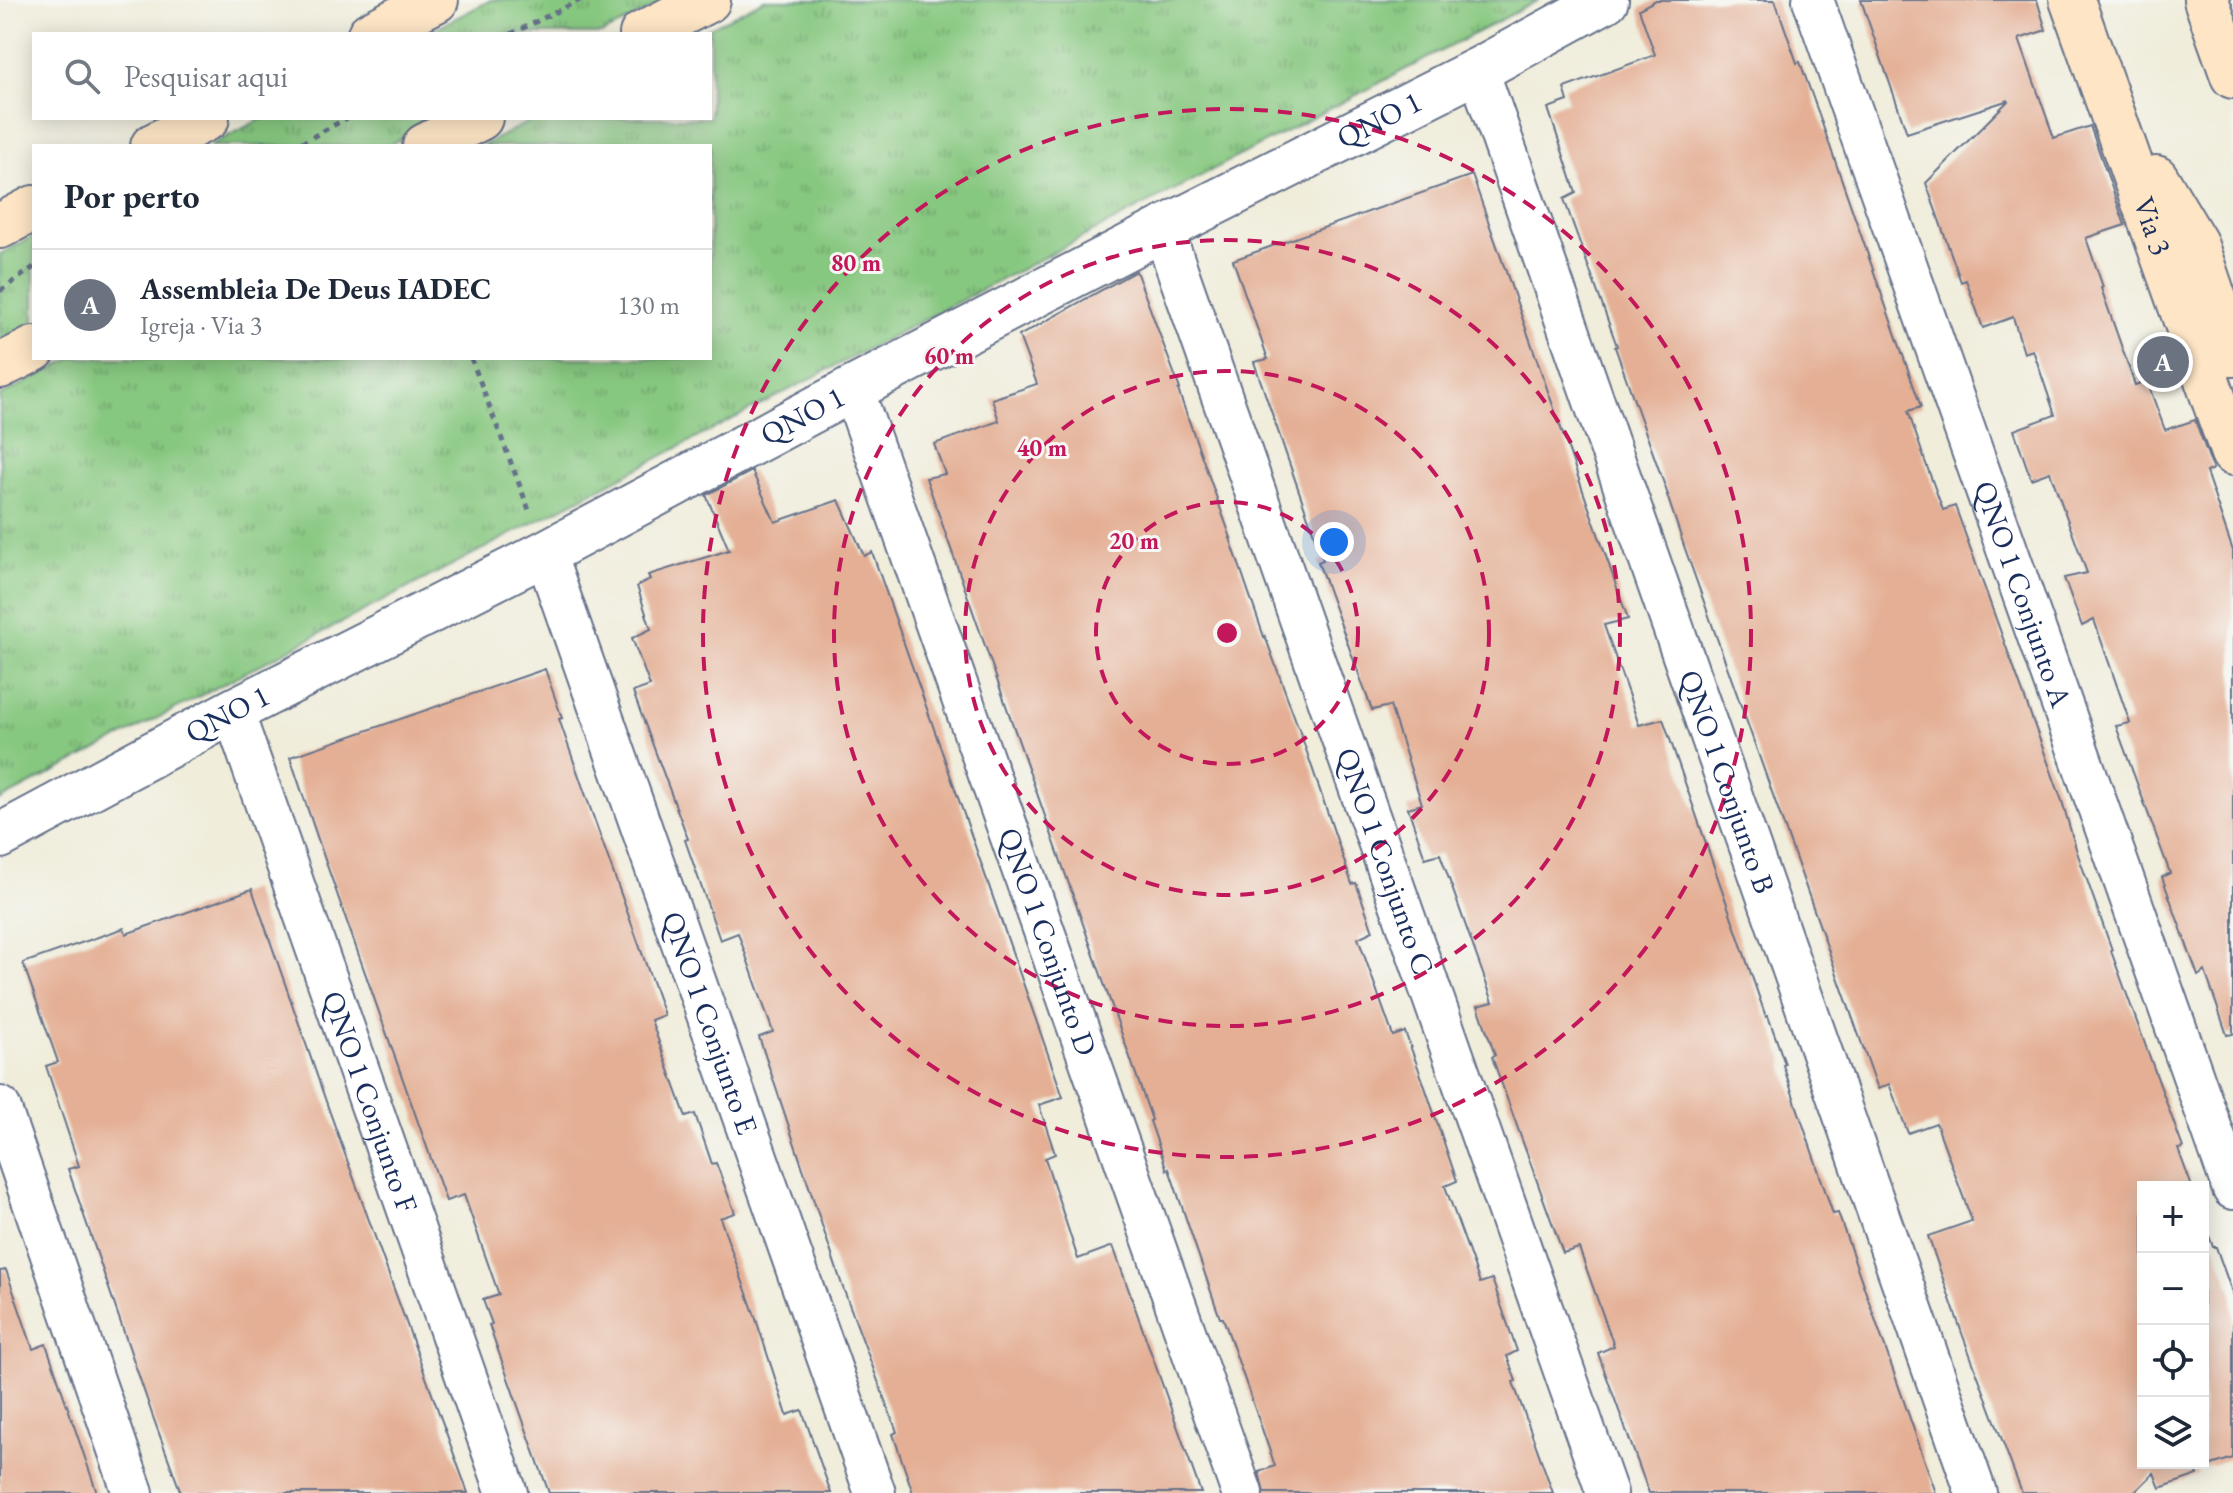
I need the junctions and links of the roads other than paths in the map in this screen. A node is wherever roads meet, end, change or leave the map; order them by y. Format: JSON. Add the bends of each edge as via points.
{"nodes":[{"id":1,"x":436,"y":0,"type":"edge"},
{"id":2,"x":708,"y":0,"type":"edge"},
{"id":3,"x":1606,"y":0,"type":"edge"},
{"id":4,"x":1813,"y":0,"type":"edge"},
{"id":5,"x":2072,"y":0,"type":"edge"},
{"id":6,"x":2206,"y":0,"type":"edge"},
{"id":7,"x":374,"y":32,"type":"edge"},
{"id":8,"x":646,"y":32,"type":"edge"},
{"id":9,"x":1478,"y":70,"type":"junction"},
{"id":10,"x":2233,"y":76,"type":"edge"},
{"id":11,"x":2107,"y":97,"type":"junction"},
{"id":12,"x":203,"y":120,"type":"edge"},
{"id":13,"x":476,"y":120,"type":"edge"},
{"id":14,"x":157,"y":144,"type":"edge"},
{"id":15,"x":429,"y":144,"type":"edge"},
{"id":16,"x":32,"y":209,"type":"edge"},
{"id":17,"x":0,"y":226,"type":"edge"},
{"id":18,"x":1163,"y":229,"type":"junction"},
{"id":19,"x":32,"y":350,"type":"edge"},
{"id":20,"x":2233,"y":354,"type":"edge"},
{"id":21,"x":0,"y":366,"type":"edge"},
{"id":22,"x":853,"y":389,"type":"junction"},
{"id":23,"x":2233,"y":453,"type":"edge"},
{"id":24,"x":545,"y":553,"type":"junction"},
{"id":25,"x":233,"y":711,"type":"junction"},
{"id":26,"x":0,"y":836,"type":"edge"},
{"id":27,"x":0,"y":1107,"type":"edge"},
{"id":28,"x":2233,"y":1189,"type":"edge"},
{"id":29,"x":133,"y":1493,"type":"edge"},
{"id":30,"x":507,"y":1493,"type":"edge"},
{"id":31,"x":875,"y":1493,"type":"edge"},
{"id":32,"x":1242,"y":1493,"type":"edge"},
{"id":33,"x":1607,"y":1493,"type":"edge"},
{"id":34,"x":1976,"y":1493,"type":"edge"}],
"edges":[{"from":1,"to":7,"type":"main road"},
{"from":2,"to":8,"type":"main road"},
{"from":3,"to":9,"type":"street","name":"QNO 1"},
{"from":4,"to":28,"type":"street","name":"QNO 1 Conjunto A"},
{"from":5,"to":11,"type":"main road","name":"Via 3"},
{"from":6,"to":10,"type":"main road"},
{"from":9,"to":18,"type":"street","name":"QNO 1"},
{"from":9,"to":34,"type":"street","name":"QNO 1 Conjunto B"},
{"from":11,"to":20,"type":"main road","via":[[2195,243]]},
{"from":11,"to":23,"type":"main road","name":"Via 3"},
{"from":12,"to":14,"type":"main road"},
{"from":13,"to":15,"type":"main road"},
{"from":16,"to":17,"type":"main road"},
{"from":18,"to":22,"type":"street","name":"QNO 1"},
{"from":18,"to":33,"type":"street","name":"QNO 1 Conjunto C"},
{"from":19,"to":21,"type":"main road"},
{"from":22,"to":24,"type":"street","name":"QNO 1"},
{"from":22,"to":32,"type":"street","name":"QNO 1 Conjunto D"},
{"from":24,"to":25,"type":"street","name":"QNO 1"},
{"from":24,"to":31,"type":"street","name":"QNO 1 Conjunto E"},
{"from":25,"to":26,"type":"street","name":"QNO 1"},
{"from":25,"to":30,"type":"street","name":"QNO 1 Conjunto F"},
{"from":27,"to":29,"type":"street"}]}
